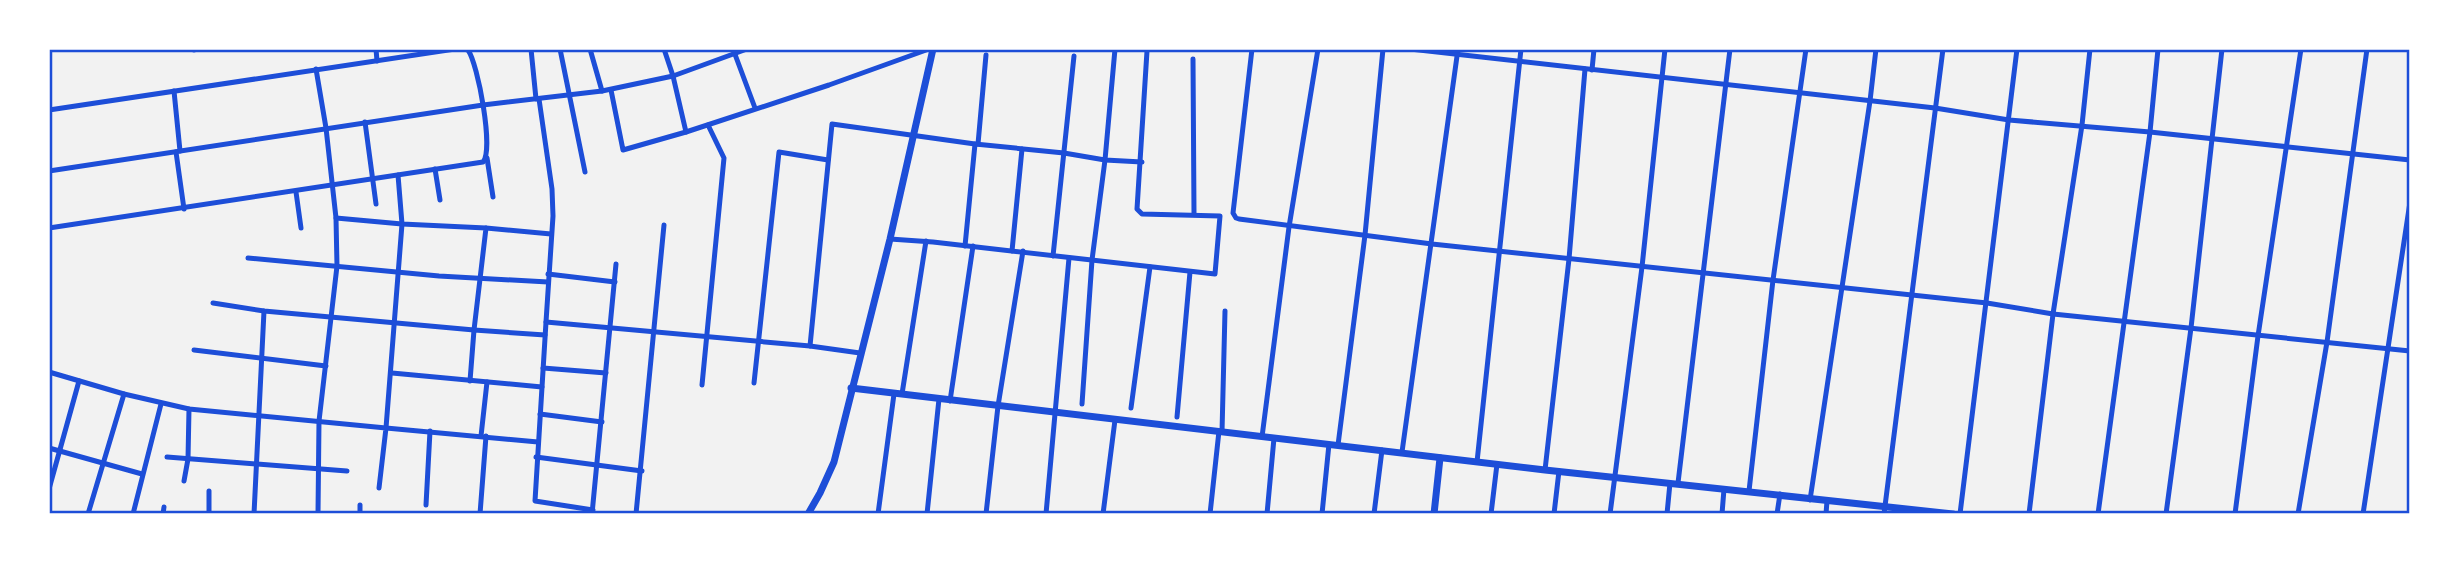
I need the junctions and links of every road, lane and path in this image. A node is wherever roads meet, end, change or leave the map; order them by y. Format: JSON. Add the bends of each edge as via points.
{"nodes":[{"id":1,"x":376,"y":49,"type":"edge"},
{"id":2,"x":455,"y":49,"type":"edge"},
{"id":3,"x":464,"y":49,"type":"edge"},
{"id":4,"x":531,"y":49,"type":"edge"},
{"id":5,"x":561,"y":49,"type":"edge"},
{"id":6,"x":590,"y":49,"type":"edge"},
{"id":7,"x":664,"y":49,"type":"edge"},
{"id":8,"x":747,"y":49,"type":"edge"},
{"id":9,"x":931,"y":49,"type":"edge"},
{"id":10,"x":1115,"y":49,"type":"edge"},
{"id":11,"x":1252,"y":49,"type":"edge"},
{"id":12,"x":1318,"y":49,"type":"edge"},
{"id":13,"x":1383,"y":49,"type":"edge"},
{"id":14,"x":1410,"y":49,"type":"edge"},
{"id":15,"x":1521,"y":49,"type":"edge"},
{"id":16,"x":1594,"y":49,"type":"edge"},
{"id":17,"x":1665,"y":49,"type":"edge"},
{"id":18,"x":1730,"y":49,"type":"edge"},
{"id":19,"x":1806,"y":49,"type":"edge"},
{"id":20,"x":1876,"y":49,"type":"edge"},
{"id":21,"x":1943,"y":49,"type":"edge"},
{"id":22,"x":2018,"y":49,"type":"edge"},
{"id":23,"x":2090,"y":49,"type":"edge"},
{"id":24,"x":2158,"y":49,"type":"edge"},
{"id":25,"x":2222,"y":49,"type":"edge"},
{"id":26,"x":2301,"y":49,"type":"edge"},
{"id":27,"x":2367,"y":49,"type":"edge"},
{"id":28,"x":734,"y":51,"type":"edge"},
{"id":29,"x":1147,"y":51,"type":"dead end"},
{"id":30,"x":1458,"y":52,"type":"edge"},
{"id":31,"x":986,"y":55,"type":"dead end"},
{"id":32,"x":1074,"y":56,"type":"dead end"},
{"id":33,"x":1193,"y":59,"type":"dead end"},
{"id":34,"x":377,"y":61,"type":"junction"},
{"id":35,"x":1519,"y":62,"type":"junction"},
{"id":36,"x":316,"y":69,"type":"junction"},
{"id":37,"x":1588,"y":70,"type":"junction"},
{"id":38,"x":673,"y":76,"type":"junction"},
{"id":39,"x":1663,"y":77,"type":"junction"},
{"id":40,"x":1724,"y":86,"type":"junction"},
{"id":41,"x":611,"y":90,"type":"junction"},
{"id":42,"x":174,"y":91,"type":"junction"},
{"id":43,"x":602,"y":91,"type":"junction"},
{"id":44,"x":1799,"y":94,"type":"junction"},
{"id":45,"x":570,"y":95,"type":"junction"},
{"id":46,"x":538,"y":99,"type":"junction"},
{"id":47,"x":1870,"y":101,"type":"junction"},
{"id":48,"x":483,"y":105,"type":"junction"},
{"id":49,"x":755,"y":108,"type":"junction"},
{"id":50,"x":1935,"y":108,"type":"junction"},
{"id":51,"x":49,"y":110,"type":"edge"},
{"id":52,"x":2010,"y":120,"type":"junction"},
{"id":53,"x":365,"y":122,"type":"junction"},
{"id":54,"x":708,"y":125,"type":"junction"},
{"id":55,"x":2082,"y":125,"type":"junction"},
{"id":56,"x":326,"y":128,"type":"junction"},
{"id":57,"x":687,"y":132,"type":"junction"},
{"id":58,"x":2150,"y":132,"type":"junction"},
{"id":59,"x":912,"y":134,"type":"junction"},
{"id":60,"x":2212,"y":139,"type":"junction"},
{"id":61,"x":977,"y":144,"type":"junction"},
{"id":62,"x":2286,"y":147,"type":"junction"},
{"id":63,"x":1022,"y":149,"type":"junction"},
{"id":64,"x":178,"y":151,"type":"junction"},
{"id":65,"x":1064,"y":153,"type":"junction"},
{"id":66,"x":2353,"y":154,"type":"junction"},
{"id":67,"x":487,"y":158,"type":"junction"},
{"id":68,"x":828,"y":160,"type":"junction"},
{"id":69,"x":1105,"y":160,"type":"junction"},
{"id":70,"x":2410,"y":160,"type":"edge"},
{"id":71,"x":1142,"y":162,"type":"junction"},
{"id":72,"x":435,"y":169,"type":"junction"},
{"id":73,"x":49,"y":171,"type":"edge"},
{"id":74,"x":584,"y":172,"type":"dead end"},
{"id":75,"x":398,"y":175,"type":"junction"},
{"id":76,"x":373,"y":178,"type":"junction"},
{"id":77,"x":332,"y":185,"type":"junction"},
{"id":78,"x":296,"y":192,"type":"junction"},
{"id":79,"x":492,"y":197,"type":"dead end"},
{"id":80,"x":440,"y":200,"type":"dead end"},
{"id":81,"x":2410,"y":202,"type":"edge"},
{"id":82,"x":376,"y":204,"type":"dead end"},
{"id":83,"x":184,"y":209,"type":"junction"},
{"id":84,"x":1194,"y":214,"type":"junction"},
{"id":85,"x":336,"y":218,"type":"junction"},
{"id":86,"x":402,"y":224,"type":"junction"},
{"id":87,"x":664,"y":225,"type":"dead end"},
{"id":88,"x":1289,"y":227,"type":"junction"},
{"id":89,"x":301,"y":228,"type":"dead end"},
{"id":90,"x":486,"y":228,"type":"junction"},
{"id":91,"x":49,"y":229,"type":"edge"},
{"id":92,"x":551,"y":234,"type":"junction"},
{"id":93,"x":1364,"y":234,"type":"junction"},
{"id":94,"x":890,"y":239,"type":"junction"},
{"id":95,"x":926,"y":241,"type":"junction"},
{"id":96,"x":1432,"y":244,"type":"junction"},
{"id":97,"x":965,"y":247,"type":"junction"},
{"id":98,"x":973,"y":247,"type":"junction"},
{"id":99,"x":1501,"y":250,"type":"junction"},
{"id":100,"x":1012,"y":251,"type":"junction"},
{"id":101,"x":1023,"y":251,"type":"junction"},
{"id":102,"x":1053,"y":256,"type":"junction"},
{"id":103,"x":248,"y":258,"type":"dead end"},
{"id":104,"x":1069,"y":258,"type":"junction"},
{"id":105,"x":1569,"y":259,"type":"junction"},
{"id":106,"x":1092,"y":260,"type":"junction"},
{"id":107,"x":616,"y":264,"type":"dead end"},
{"id":108,"x":337,"y":267,"type":"junction"},
{"id":109,"x":1150,"y":267,"type":"junction"},
{"id":110,"x":1642,"y":267,"type":"junction"},
{"id":111,"x":398,"y":272,"type":"junction"},
{"id":112,"x":1190,"y":272,"type":"junction"},
{"id":113,"x":1702,"y":272,"type":"junction"},
{"id":114,"x":548,"y":274,"type":"junction"},
{"id":115,"x":481,"y":278,"type":"junction"},
{"id":116,"x":1773,"y":280,"type":"junction"},
{"id":117,"x":548,"y":282,"type":"junction"},
{"id":118,"x":615,"y":282,"type":"junction"},
{"id":119,"x":1841,"y":288,"type":"junction"},
{"id":120,"x":1912,"y":296,"type":"junction"},
{"id":121,"x":213,"y":303,"type":"dead end"},
{"id":122,"x":1987,"y":303,"type":"junction"},
{"id":123,"x":1225,"y":311,"type":"dead end"},
{"id":124,"x":264,"y":312,"type":"junction"},
{"id":125,"x":2053,"y":314,"type":"junction"},
{"id":126,"x":332,"y":318,"type":"junction"},
{"id":127,"x":2122,"y":320,"type":"junction"},
{"id":128,"x":546,"y":322,"type":"junction"},
{"id":129,"x":395,"y":324,"type":"junction"},
{"id":130,"x":610,"y":328,"type":"junction"},
{"id":131,"x":2191,"y":328,"type":"junction"},
{"id":132,"x":474,"y":330,"type":"junction"},
{"id":133,"x":655,"y":333,"type":"junction"},
{"id":134,"x":545,"y":335,"type":"junction"},
{"id":135,"x":2258,"y":336,"type":"junction"},
{"id":136,"x":706,"y":337,"type":"junction"},
{"id":137,"x":758,"y":341,"type":"junction"},
{"id":138,"x":2327,"y":342,"type":"junction"},
{"id":139,"x":810,"y":346,"type":"junction"},
{"id":140,"x":2389,"y":348,"type":"junction"},
{"id":141,"x":194,"y":349,"type":"dead end"},
{"id":142,"x":2410,"y":351,"type":"edge"},
{"id":143,"x":860,"y":353,"type":"junction"},
{"id":144,"x":262,"y":358,"type":"junction"},
{"id":145,"x":326,"y":366,"type":"junction"},
{"id":146,"x":543,"y":368,"type":"junction"},
{"id":147,"x":49,"y":372,"type":"edge"},
{"id":148,"x":392,"y":373,"type":"junction"},
{"id":149,"x":606,"y":373,"type":"junction"},
{"id":150,"x":79,"y":381,"type":"junction"},
{"id":151,"x":470,"y":381,"type":"junction"},
{"id":152,"x":487,"y":382,"type":"junction"},
{"id":153,"x":754,"y":383,"type":"dead end"},
{"id":154,"x":702,"y":385,"type":"dead end"},
{"id":155,"x":542,"y":387,"type":"junction"},
{"id":156,"x":851,"y":388,"type":"junction"},
{"id":157,"x":124,"y":394,"type":"junction"},
{"id":158,"x":898,"y":394,"type":"junction"},
{"id":159,"x":939,"y":399,"type":"junction"},
{"id":160,"x":950,"y":401,"type":"junction"},
{"id":161,"x":161,"y":404,"type":"junction"},
{"id":162,"x":1082,"y":404,"type":"dead end"},
{"id":163,"x":998,"y":406,"type":"junction"},
{"id":164,"x":1131,"y":408,"type":"dead end"},
{"id":165,"x":189,"y":409,"type":"junction"},
{"id":166,"x":1055,"y":413,"type":"junction"},
{"id":167,"x":260,"y":414,"type":"junction"},
{"id":168,"x":540,"y":414,"type":"junction"},
{"id":169,"x":1177,"y":417,"type":"dead end"},
{"id":170,"x":1115,"y":420,"type":"junction"},
{"id":171,"x":319,"y":421,"type":"junction"},
{"id":172,"x":602,"y":422,"type":"junction"},
{"id":173,"x":386,"y":428,"type":"junction"},
{"id":174,"x":430,"y":431,"type":"junction"},
{"id":175,"x":1221,"y":431,"type":"junction"},
{"id":176,"x":484,"y":436,"type":"junction"},
{"id":177,"x":1262,"y":437,"type":"junction"},
{"id":178,"x":1274,"y":438,"type":"junction"},
{"id":179,"x":538,"y":442,"type":"junction"},
{"id":180,"x":1329,"y":444,"type":"junction"},
{"id":181,"x":1338,"y":445,"type":"junction"},
{"id":182,"x":49,"y":448,"type":"edge"},
{"id":183,"x":1382,"y":450,"type":"junction"},
{"id":184,"x":61,"y":452,"type":"junction"},
{"id":185,"x":1402,"y":452,"type":"junction"},
{"id":186,"x":167,"y":457,"type":"dead end"},
{"id":187,"x":537,"y":457,"type":"junction"},
{"id":188,"x":1440,"y":458,"type":"junction"},
{"id":189,"x":188,"y":459,"type":"junction"},
{"id":190,"x":1477,"y":461,"type":"junction"},
{"id":191,"x":103,"y":462,"type":"junction"},
{"id":192,"x":255,"y":464,"type":"junction"},
{"id":193,"x":1497,"y":464,"type":"junction"},
{"id":194,"x":598,"y":466,"type":"junction"},
{"id":195,"x":318,"y":469,"type":"junction"},
{"id":196,"x":1545,"y":470,"type":"junction"},
{"id":197,"x":347,"y":471,"type":"dead end"},
{"id":198,"x":642,"y":471,"type":"junction"},
{"id":199,"x":1559,"y":471,"type":"junction"},
{"id":200,"x":142,"y":474,"type":"junction"},
{"id":201,"x":1614,"y":477,"type":"junction"},
{"id":202,"x":184,"y":481,"type":"dead end"},
{"id":203,"x":1674,"y":483,"type":"junction"},
{"id":204,"x":379,"y":488,"type":"dead end"},
{"id":205,"x":49,"y":489,"type":"edge"},
{"id":206,"x":1724,"y":489,"type":"junction"},
{"id":207,"x":209,"y":491,"type":"dead end"},
{"id":208,"x":1749,"y":491,"type":"junction"},
{"id":209,"x":1780,"y":494,"type":"junction"},
{"id":210,"x":1810,"y":500,"type":"junction"},
{"id":211,"x":1827,"y":501,"type":"junction"},
{"id":212,"x":360,"y":505,"type":"dead end"},
{"id":213,"x":426,"y":505,"type":"dead end"},
{"id":214,"x":164,"y":507,"type":"dead end"},
{"id":215,"x":1884,"y":511,"type":"edge"},
{"id":216,"x":593,"y":512,"type":"edge"},
{"id":217,"x":88,"y":514,"type":"edge"},
{"id":218,"x":134,"y":514,"type":"edge"},
{"id":219,"x":163,"y":514,"type":"edge"},
{"id":220,"x":209,"y":514,"type":"edge"},
{"id":221,"x":254,"y":514,"type":"edge"},
{"id":222,"x":318,"y":514,"type":"edge"},
{"id":223,"x":360,"y":514,"type":"edge"},
{"id":224,"x":480,"y":514,"type":"edge"},
{"id":225,"x":636,"y":514,"type":"edge"},
{"id":226,"x":808,"y":514,"type":"edge"},
{"id":227,"x":878,"y":514,"type":"edge"},
{"id":228,"x":927,"y":514,"type":"edge"},
{"id":229,"x":986,"y":514,"type":"edge"},
{"id":230,"x":1046,"y":514,"type":"edge"},
{"id":231,"x":1103,"y":514,"type":"edge"},
{"id":232,"x":1210,"y":514,"type":"edge"},
{"id":233,"x":1267,"y":514,"type":"edge"},
{"id":234,"x":1322,"y":514,"type":"edge"},
{"id":235,"x":1374,"y":514,"type":"edge"},
{"id":236,"x":1434,"y":514,"type":"edge"},
{"id":237,"x":1491,"y":514,"type":"edge"},
{"id":238,"x":1555,"y":514,"type":"edge"},
{"id":239,"x":1609,"y":514,"type":"edge"},
{"id":240,"x":1667,"y":514,"type":"edge"},
{"id":241,"x":1722,"y":514,"type":"edge"},
{"id":242,"x":1777,"y":514,"type":"edge"},
{"id":243,"x":1826,"y":514,"type":"edge"},
{"id":244,"x":1951,"y":514,"type":"edge"},
{"id":245,"x":1960,"y":514,"type":"edge"},
{"id":246,"x":2029,"y":514,"type":"edge"},
{"id":247,"x":2098,"y":514,"type":"edge"},
{"id":248,"x":2166,"y":514,"type":"edge"},
{"id":249,"x":2235,"y":514,"type":"edge"},
{"id":250,"x":2298,"y":514,"type":"edge"},
{"id":251,"x":2363,"y":514,"type":"edge"}],
"edges":[{"from":1,"to":34,"type":"street"},
{"from":2,"to":34,"type":"street"},
{"from":3,"to":48,"type":"street","via":[[474,58]]},
{"from":4,"to":46,"type":"street"},
{"from":5,"to":45,"type":"street"},
{"from":6,"to":43,"type":"street"},
{"from":7,"to":38,"type":"street"},
{"from":8,"to":28,"type":"street"},
{"from":9,"to":49,"type":"street"},
{"from":9,"to":59,"type":"street"},
{"from":10,"to":69,"type":"street"},
{"from":11,"to":88,"type":"street","via":[[1233,213],[1240,219]]},
{"from":12,"to":88,"type":"street"},
{"from":13,"to":93,"type":"street"},
{"from":14,"to":30,"type":"street"},
{"from":15,"to":35,"type":"street"},
{"from":16,"to":37,"type":"street"},
{"from":17,"to":39,"type":"street"},
{"from":18,"to":40,"type":"street"},
{"from":19,"to":44,"type":"street"},
{"from":20,"to":47,"type":"street"},
{"from":21,"to":50,"type":"street"},
{"from":22,"to":52,"type":"street"},
{"from":23,"to":55,"type":"street"},
{"from":24,"to":58,"type":"street"},
{"from":25,"to":60,"type":"street"},
{"from":26,"to":62,"type":"street"},
{"from":27,"to":66,"type":"street"},
{"from":28,"to":38,"type":"street"},
{"from":28,"to":49,"type":"street"},
{"from":29,"to":71,"type":"street"},
{"from":30,"to":35,"type":"street"},
{"from":30,"to":96,"type":"street"},
{"from":31,"to":61,"type":"street"},
{"from":32,"to":65,"type":"street"},
{"from":33,"to":84,"type":"street"},
{"from":34,"to":36,"type":"street"},
{"from":35,"to":37,"type":"street"},
{"from":35,"to":99,"type":"street"},
{"from":36,"to":42,"type":"street"},
{"from":36,"to":56,"type":"street"},
{"from":37,"to":39,"type":"street"},
{"from":37,"to":105,"type":"street"},
{"from":38,"to":41,"type":"street"},
{"from":38,"to":57,"type":"street"},
{"from":39,"to":40,"type":"street"},
{"from":39,"to":110,"type":"street"},
{"from":40,"to":44,"type":"street"},
{"from":40,"to":113,"type":"street"},
{"from":41,"to":43,"type":"street"},
{"from":41,"to":57,"type":"street","via":[[623,150]]},
{"from":42,"to":51,"type":"street"},
{"from":42,"to":64,"type":"street"},
{"from":43,"to":45,"type":"street"},
{"from":44,"to":47,"type":"street"},
{"from":44,"to":116,"type":"street"},
{"from":45,"to":46,"type":"street"},
{"from":45,"to":74,"type":"street"},
{"from":46,"to":48,"type":"street"},
{"from":46,"to":92,"type":"street","via":[[552,189]]},
{"from":47,"to":50,"type":"street"},
{"from":47,"to":119,"type":"street"},
{"from":48,"to":53,"type":"street"},
{"from":48,"to":67,"type":"street"},
{"from":49,"to":54,"type":"street"},
{"from":50,"to":52,"type":"street"},
{"from":50,"to":120,"type":"street"},
{"from":52,"to":55,"type":"street"},
{"from":52,"to":122,"type":"street"},
{"from":53,"to":56,"type":"street"},
{"from":53,"to":76,"type":"street"},
{"from":54,"to":57,"type":"street"},
{"from":54,"to":136,"type":"street","via":[[724,158]]},
{"from":55,"to":58,"type":"street"},
{"from":55,"to":125,"type":"street"},
{"from":56,"to":64,"type":"street"},
{"from":56,"to":77,"type":"street"},
{"from":58,"to":60,"type":"street"},
{"from":58,"to":127,"type":"street"},
{"from":59,"to":61,"type":"street"},
{"from":59,"to":68,"type":"street","via":[[832,124]]},
{"from":59,"to":94,"type":"street"},
{"from":60,"to":62,"type":"street"},
{"from":60,"to":131,"type":"street"},
{"from":61,"to":63,"type":"street"},
{"from":61,"to":97,"type":"street"},
{"from":62,"to":66,"type":"street"},
{"from":62,"to":135,"type":"street"},
{"from":63,"to":65,"type":"street"},
{"from":63,"to":100,"type":"street"},
{"from":64,"to":73,"type":"street"},
{"from":64,"to":83,"type":"street"},
{"from":65,"to":69,"type":"street"},
{"from":65,"to":102,"type":"street"},
{"from":66,"to":70,"type":"street"},
{"from":66,"to":138,"type":"street"},
{"from":67,"to":72,"type":"street"},
{"from":67,"to":79,"type":"street"},
{"from":68,"to":137,"type":"street","via":[[779,152]]},
{"from":68,"to":139,"type":"street"},
{"from":69,"to":71,"type":"street"},
{"from":69,"to":106,"type":"street"},
{"from":71,"to":84,"type":"street","via":[[1139,212]]},
{"from":72,"to":75,"type":"street"},
{"from":72,"to":80,"type":"street"},
{"from":75,"to":76,"type":"street"},
{"from":75,"to":86,"type":"street"},
{"from":76,"to":77,"type":"street"},
{"from":76,"to":82,"type":"street"},
{"from":77,"to":78,"type":"street"},
{"from":77,"to":85,"type":"street"},
{"from":78,"to":83,"type":"street"},
{"from":78,"to":89,"type":"street"},
{"from":81,"to":140,"type":"street"},
{"from":83,"to":91,"type":"street"},
{"from":84,"to":112,"type":"street","via":[[1220,216],[1215,274]]},
{"from":85,"to":86,"type":"street"},
{"from":85,"to":108,"type":"street"},
{"from":86,"to":90,"type":"street"},
{"from":86,"to":111,"type":"street"},
{"from":87,"to":133,"type":"street"},
{"from":88,"to":93,"type":"street"},
{"from":88,"to":177,"type":"street"},
{"from":90,"to":92,"type":"street"},
{"from":90,"to":115,"type":"street"},
{"from":92,"to":114,"type":"street"},
{"from":93,"to":96,"type":"street"},
{"from":93,"to":181,"type":"street"},
{"from":94,"to":95,"type":"street"},
{"from":94,"to":143,"type":"street"},
{"from":95,"to":97,"type":"street"},
{"from":95,"to":158,"type":"street"},
{"from":96,"to":99,"type":"street"},
{"from":96,"to":185,"type":"street"},
{"from":97,"to":98,"type":"street"},
{"from":98,"to":100,"type":"street"},
{"from":98,"to":160,"type":"street"},
{"from":99,"to":105,"type":"street"},
{"from":99,"to":190,"type":"street"},
{"from":100,"to":101,"type":"street"},
{"from":101,"to":102,"type":"street"},
{"from":101,"to":163,"type":"street"},
{"from":102,"to":104,"type":"street"},
{"from":103,"to":108,"type":"street"},
{"from":104,"to":106,"type":"street"},
{"from":104,"to":166,"type":"street"},
{"from":105,"to":110,"type":"street"},
{"from":105,"to":196,"type":"street"},
{"from":106,"to":109,"type":"street"},
{"from":106,"to":162,"type":"street"},
{"from":107,"to":118,"type":"street"},
{"from":108,"to":111,"type":"street"},
{"from":108,"to":126,"type":"street"},
{"from":109,"to":112,"type":"street"},
{"from":109,"to":164,"type":"street"},
{"from":110,"to":113,"type":"street"},
{"from":110,"to":201,"type":"street"},
{"from":111,"to":115,"type":"street"},
{"from":111,"to":129,"type":"street"},
{"from":112,"to":169,"type":"street"},
{"from":113,"to":116,"type":"street"},
{"from":113,"to":203,"type":"street"},
{"from":114,"to":117,"type":"street"},
{"from":114,"to":118,"type":"street"},
{"from":115,"to":117,"type":"street"},
{"from":115,"to":132,"type":"street"},
{"from":116,"to":119,"type":"street"},
{"from":116,"to":208,"type":"street"},
{"from":117,"to":128,"type":"street"},
{"from":118,"to":130,"type":"street"},
{"from":119,"to":120,"type":"street"},
{"from":119,"to":210,"type":"street"},
{"from":120,"to":122,"type":"street"},
{"from":120,"to":215,"type":"street"},
{"from":121,"to":124,"type":"street"},
{"from":122,"to":125,"type":"street"},
{"from":122,"to":245,"type":"street"},
{"from":123,"to":175,"type":"street"},
{"from":124,"to":126,"type":"street"},
{"from":124,"to":144,"type":"street"},
{"from":125,"to":127,"type":"street"},
{"from":125,"to":246,"type":"street"},
{"from":126,"to":129,"type":"street"},
{"from":126,"to":145,"type":"street"},
{"from":127,"to":131,"type":"street"},
{"from":127,"to":247,"type":"street"},
{"from":128,"to":130,"type":"street"},
{"from":128,"to":134,"type":"street"},
{"from":129,"to":132,"type":"street"},
{"from":129,"to":148,"type":"street"},
{"from":130,"to":133,"type":"street"},
{"from":130,"to":149,"type":"street"},
{"from":131,"to":135,"type":"street"},
{"from":131,"to":248,"type":"street"},
{"from":132,"to":134,"type":"street"},
{"from":132,"to":151,"type":"street"},
{"from":133,"to":136,"type":"street"},
{"from":133,"to":198,"type":"street"},
{"from":134,"to":146,"type":"street"},
{"from":135,"to":138,"type":"street"},
{"from":135,"to":249,"type":"street"},
{"from":136,"to":137,"type":"street"},
{"from":136,"to":154,"type":"street"},
{"from":137,"to":139,"type":"street"},
{"from":137,"to":153,"type":"street"},
{"from":138,"to":140,"type":"street"},
{"from":138,"to":250,"type":"street"},
{"from":139,"to":143,"type":"street"},
{"from":140,"to":142,"type":"street"},
{"from":140,"to":251,"type":"street"},
{"from":141,"to":144,"type":"street"},
{"from":143,"to":156,"type":"street"},
{"from":144,"to":145,"type":"street"},
{"from":144,"to":167,"type":"street"},
{"from":145,"to":171,"type":"street"},
{"from":146,"to":149,"type":"street"},
{"from":146,"to":155,"type":"street"},
{"from":147,"to":150,"type":"street"},
{"from":148,"to":151,"type":"street"},
{"from":148,"to":173,"type":"street"},
{"from":149,"to":172,"type":"street"},
{"from":150,"to":157,"type":"street"},
{"from":150,"to":184,"type":"street"},
{"from":151,"to":152,"type":"street"},
{"from":152,"to":155,"type":"street"},
{"from":152,"to":176,"type":"street"},
{"from":155,"to":168,"type":"street"},
{"from":156,"to":158,"type":"street"},
{"from":156,"to":226,"type":"street","via":[[834,462]]},
{"from":157,"to":161,"type":"street"},
{"from":157,"to":191,"type":"street"},
{"from":158,"to":159,"type":"street"},
{"from":158,"to":227,"type":"street"},
{"from":159,"to":160,"type":"street"},
{"from":159,"to":228,"type":"street"},
{"from":160,"to":163,"type":"street"},
{"from":161,"to":165,"type":"street"},
{"from":161,"to":200,"type":"street"},
{"from":163,"to":166,"type":"street"},
{"from":163,"to":229,"type":"street"},
{"from":165,"to":167,"type":"street"},
{"from":165,"to":189,"type":"street"},
{"from":166,"to":170,"type":"street"},
{"from":166,"to":230,"type":"street"},
{"from":167,"to":171,"type":"street"},
{"from":167,"to":192,"type":"street"},
{"from":168,"to":172,"type":"street"},
{"from":168,"to":179,"type":"street"},
{"from":170,"to":175,"type":"street"},
{"from":170,"to":231,"type":"street"},
{"from":171,"to":173,"type":"street"},
{"from":171,"to":195,"type":"street"},
{"from":172,"to":194,"type":"street"},
{"from":173,"to":174,"type":"street"},
{"from":173,"to":204,"type":"street"},
{"from":174,"to":176,"type":"street"},
{"from":174,"to":213,"type":"street"},
{"from":175,"to":177,"type":"street"},
{"from":175,"to":232,"type":"street"},
{"from":176,"to":179,"type":"street"},
{"from":176,"to":224,"type":"street"},
{"from":177,"to":178,"type":"street"},
{"from":178,"to":180,"type":"street"},
{"from":178,"to":233,"type":"street"},
{"from":179,"to":187,"type":"street"},
{"from":180,"to":181,"type":"street"},
{"from":180,"to":234,"type":"street"},
{"from":181,"to":183,"type":"street"},
{"from":182,"to":184,"type":"street"},
{"from":183,"to":185,"type":"street"},
{"from":183,"to":235,"type":"street"},
{"from":184,"to":191,"type":"street"},
{"from":184,"to":205,"type":"street"},
{"from":185,"to":188,"type":"street"},
{"from":186,"to":189,"type":"street"},
{"from":187,"to":194,"type":"street"},
{"from":187,"to":216,"type":"street","via":[[535,501]]},
{"from":188,"to":190,"type":"street"},
{"from":188,"to":236,"type":"street"},
{"from":189,"to":192,"type":"street"},
{"from":189,"to":202,"type":"street"},
{"from":190,"to":193,"type":"street"},
{"from":191,"to":200,"type":"street"},
{"from":191,"to":217,"type":"street"},
{"from":192,"to":195,"type":"street"},
{"from":192,"to":221,"type":"street"},
{"from":193,"to":196,"type":"street"},
{"from":193,"to":237,"type":"street"},
{"from":194,"to":198,"type":"street"},
{"from":194,"to":216,"type":"street"},
{"from":195,"to":197,"type":"street"},
{"from":195,"to":222,"type":"street"},
{"from":196,"to":199,"type":"street"},
{"from":198,"to":225,"type":"street"},
{"from":199,"to":201,"type":"street"},
{"from":199,"to":238,"type":"street"},
{"from":200,"to":218,"type":"street"},
{"from":201,"to":203,"type":"street"},
{"from":201,"to":239,"type":"street"},
{"from":203,"to":206,"type":"street"},
{"from":203,"to":240,"type":"street"},
{"from":206,"to":208,"type":"street"},
{"from":206,"to":241,"type":"street"},
{"from":207,"to":220,"type":"street"},
{"from":208,"to":209,"type":"street"},
{"from":209,"to":210,"type":"street"},
{"from":209,"to":242,"type":"street"},
{"from":210,"to":211,"type":"street"},
{"from":211,"to":215,"type":"street"},
{"from":211,"to":243,"type":"street"},
{"from":212,"to":223,"type":"street"},
{"from":214,"to":219,"type":"street"},
{"from":215,"to":244,"type":"street"}]}
